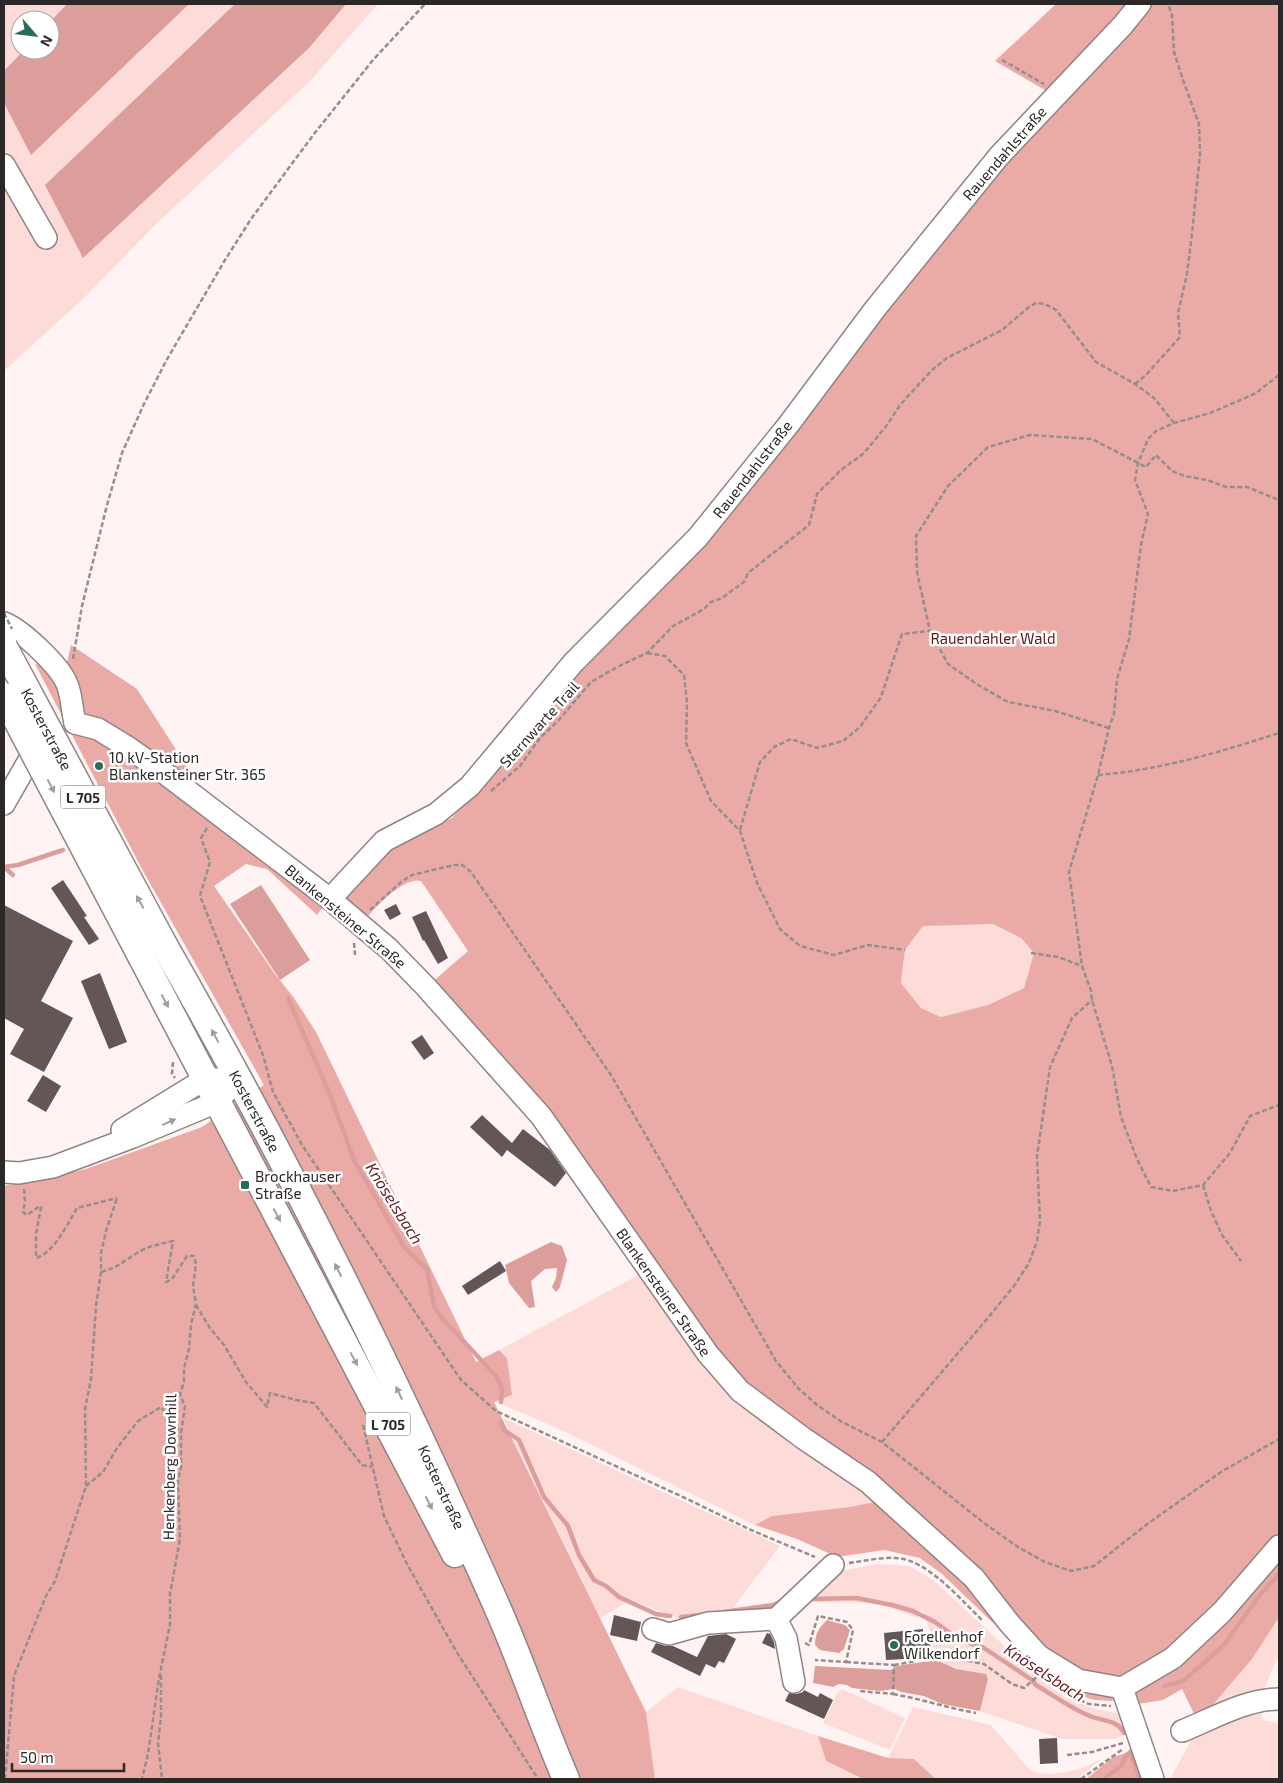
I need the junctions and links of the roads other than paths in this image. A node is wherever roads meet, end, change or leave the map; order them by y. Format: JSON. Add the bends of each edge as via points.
{"nodes":[{"id":1,"x":1140,"y":4,"type":"edge"},
{"id":2,"x":4,"y":165,"type":"edge"},
{"id":3,"x":46,"y":238,"type":"dead end"},
{"id":4,"x":4,"y":623,"type":"edge"},
{"id":5,"x":4,"y":647,"type":"edge"},
{"id":6,"x":4,"y":696,"type":"edge"},
{"id":7,"x":74,"y":723,"type":"junction"},
{"id":8,"x":4,"y":804,"type":"edge"},
{"id":9,"x":330,"y":899,"type":"junction"},
{"id":10,"x":153,"y":951,"type":"junction"},
{"id":11,"x":205,"y":1079,"type":"junction"},
{"id":12,"x":238,"y":1079,"type":"junction"},
{"id":13,"x":218,"y":1102,"type":"junction"},
{"id":14,"x":75,"y":1159,"type":"junction"},
{"id":15,"x":7,"y":1173,"type":"edge"},
{"id":16,"x":1279,"y":1546,"type":"edge"},
{"id":17,"x":833,"y":1565,"type":"road end"},
{"id":18,"x":776,"y":1619,"type":"junction"},
{"id":19,"x":653,"y":1629,"type":"dead end"},
{"id":20,"x":794,"y":1682,"type":"dead end"},
{"id":21,"x":1125,"y":1696,"type":"junction"},
{"id":22,"x":1279,"y":1699,"type":"edge"},
{"id":23,"x":542,"y":1723,"type":"junction"},
{"id":24,"x":1182,"y":1730,"type":"dead end"},
{"id":25,"x":566,"y":1779,"type":"edge"},
{"id":26,"x":1153,"y":1779,"type":"edge"}],
"edges":[{"from":1,"to":9,"type":"street","name":"Rauendahlstraße","via":[[998,156],[698,538],[573,663],[470,786],[436,814],[384,841]]},
{"from":2,"to":3,"type":"street"},
{"from":4,"to":7,"type":"street","via":[[37,646],[61,674],[68,685]]},
{"from":10,"to":5,"type":"main road","name":"Kosterstraße","number":"L 705","one_way":true,"bridge":true,"via":[[81,794]]},
{"from":6,"to":10,"type":"main road","name":"Kosterstraße","number":"L 705","one_way":true,"bridge":true},
{"from":7,"to":8,"type":"street","via":[[54,732],[36,748]]},
{"from":7,"to":9,"type":"street","name":"Blankensteiner Straße","via":[[98,729],[129,748]]},
{"from":9,"to":21,"type":"street","name":"Blankensteiner Straße","via":[[389,949],[426,987],[540,1116],[708,1354],[740,1391],[868,1482],[974,1578],[1040,1656],[1078,1680]]},
{"from":10,"to":11,"type":"main road","name":"Kosterstraße","number":"L 705","one_way":true},
{"from":12,"to":10,"type":"main road","name":"Kosterstraße","number":"L 705","one_way":true,"via":[[210,1026]]},
{"from":11,"to":12,"type":"street"},
{"from":11,"to":13,"type":"main road","name":"Kosterstraße","number":"L 705"},
{"from":11,"to":14,"type":"street"},
{"from":12,"to":13,"type":"street"},
{"from":23,"to":12,"type":"main road","name":"Kosterstraße","number":"L 705","one_way":true,"via":[[505,1625],[394,1382],[309,1211]]},
{"from":14,"to":13,"type":"street","one_way":true},
{"from":13,"to":23,"type":"main road","name":"Kosterstraße","number":"L 705","one_way":true},
{"from":14,"to":15,"type":"street","via":[[53,1167]]},
{"from":16,"to":21,"type":"street","via":[[1222,1612],[1173,1658]]},
{"from":17,"to":18,"type":"street"},
{"from":18,"to":19,"type":"street","via":[[708,1623],[669,1634]]},
{"from":18,"to":20,"type":"street","via":[[786,1638]]},
{"from":21,"to":26,"type":"street"},
{"from":22,"to":24,"type":"street","via":[[1266,1699]]},
{"from":23,"to":25,"type":"main road","name":"Kosterstraße","number":"L 705"}]}
